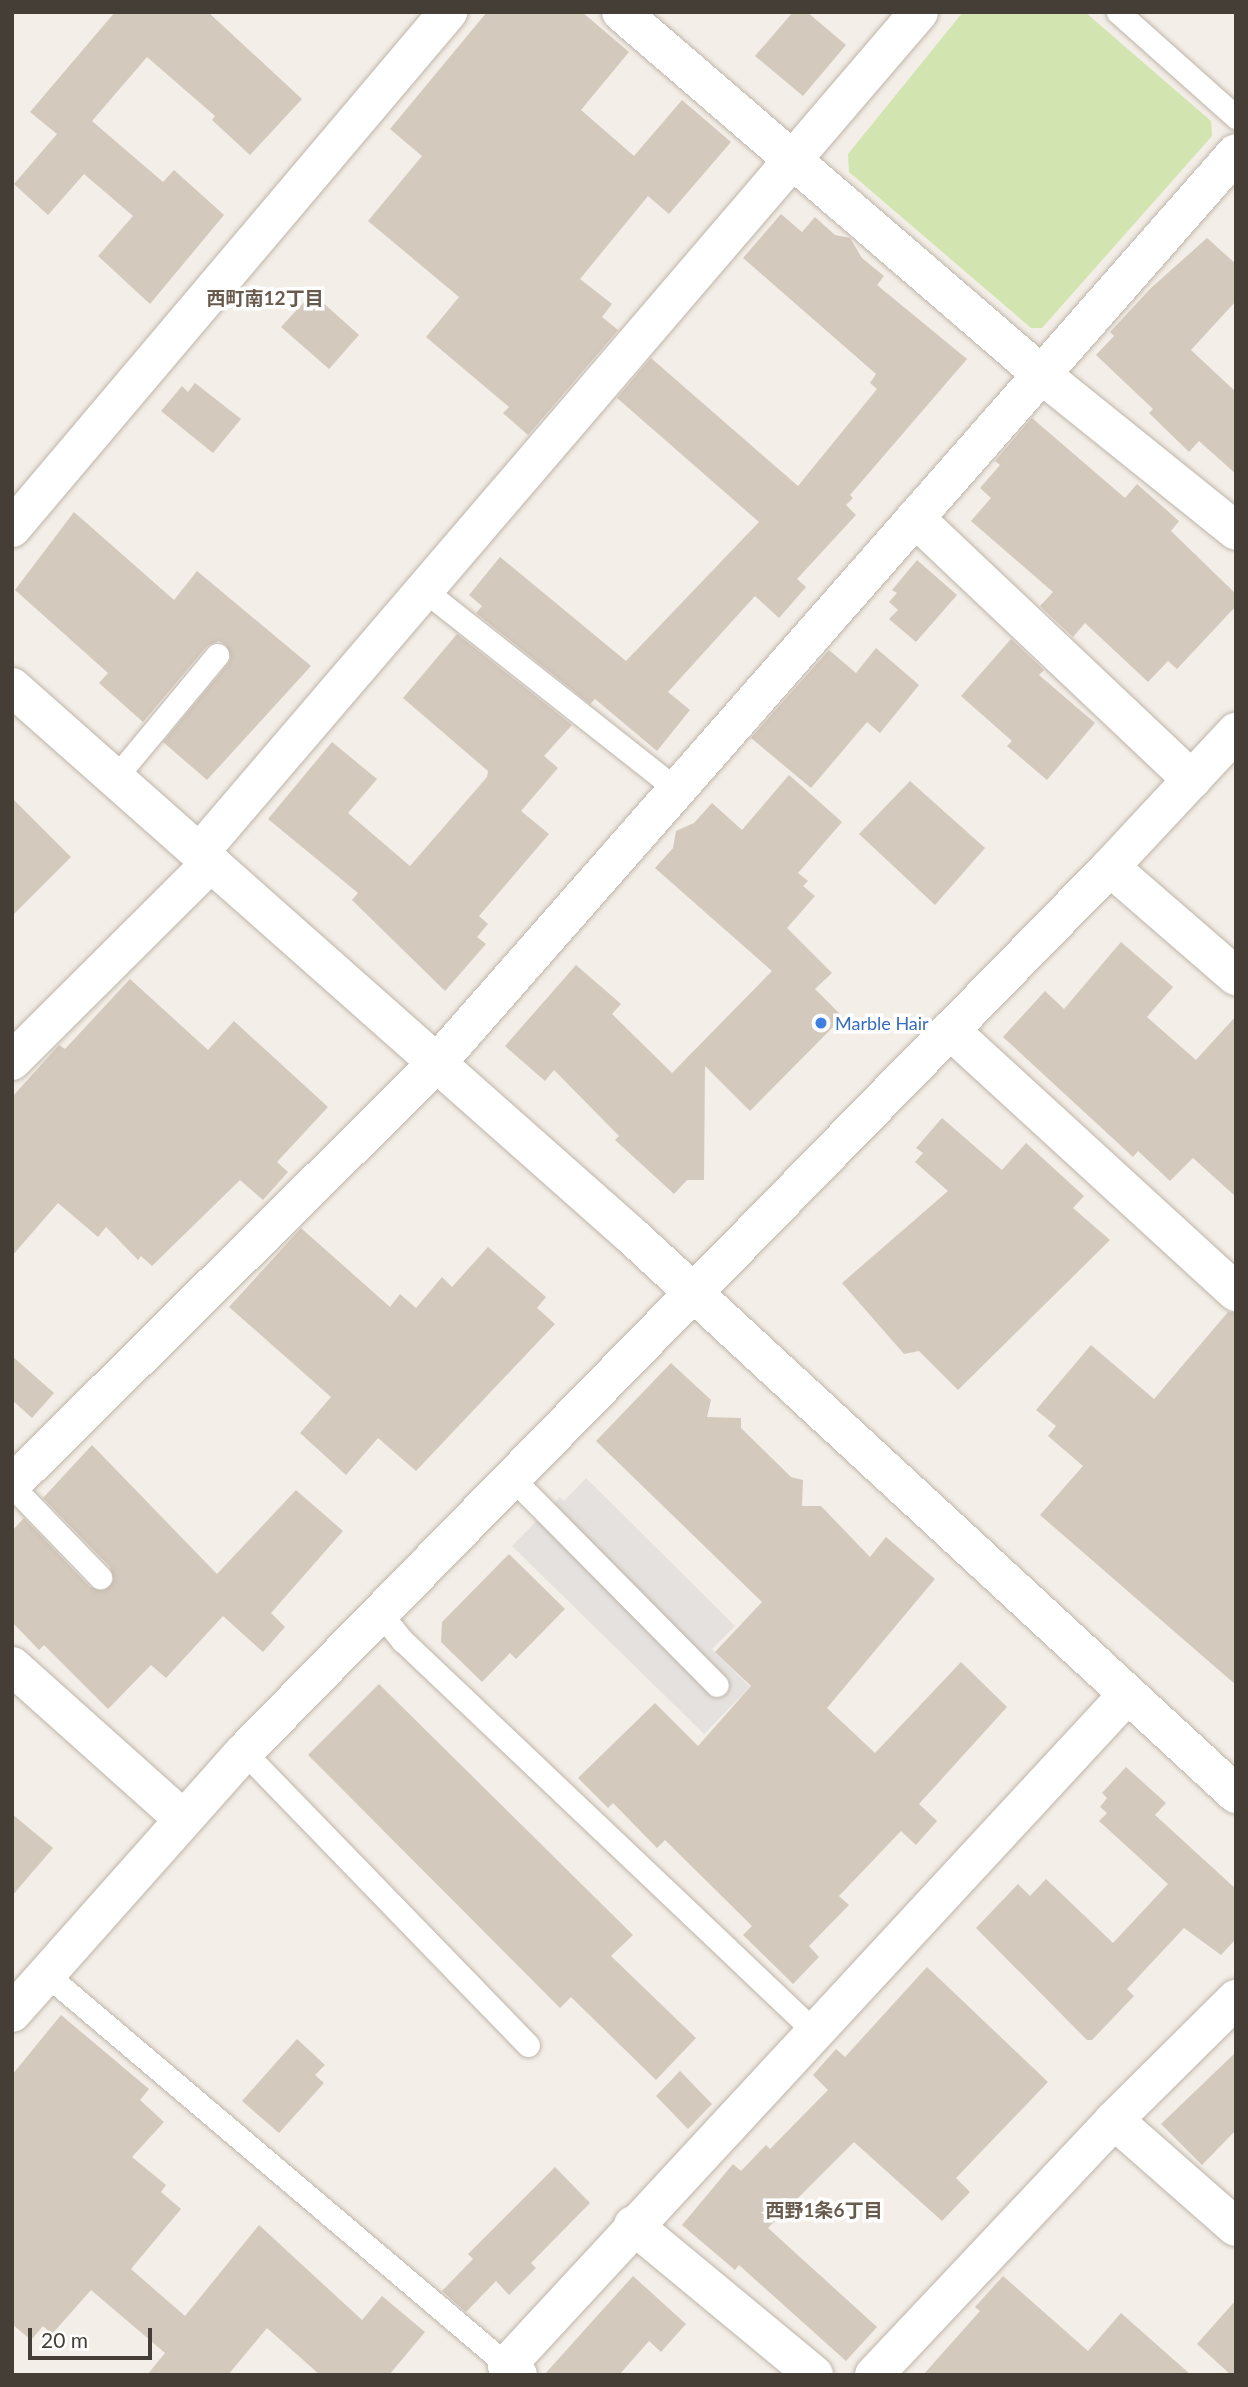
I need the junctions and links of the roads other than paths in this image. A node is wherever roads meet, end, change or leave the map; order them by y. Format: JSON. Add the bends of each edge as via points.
{"nodes":[{"id":1,"x":448,"y":12,"type":"edge"},
{"id":2,"x":621,"y":12,"type":"edge"},
{"id":3,"x":919,"y":12,"type":"edge"},
{"id":4,"x":1118,"y":12,"type":"edge"},
{"id":5,"x":1236,"y":117,"type":"edge"},
{"id":6,"x":1236,"y":153,"type":"edge"},
{"id":7,"x":793,"y":161,"type":"junction"},
{"id":8,"x":1041,"y":374,"type":"junction"},
{"id":9,"x":915,"y":518,"type":"junction"},
{"id":10,"x":12,"y":528,"type":"edge"},
{"id":11,"x":1236,"y":531,"type":"edge"},
{"id":12,"x":424,"y":590,"type":"junction"},
{"id":13,"x":217,"y":656,"type":"dead end"},
{"id":14,"x":12,"y":687,"type":"edge"},
{"id":15,"x":1236,"y":732,"type":"edge"},
{"id":16,"x":115,"y":778,"type":"junction"},
{"id":17,"x":1192,"y":780,"type":"junction"},
{"id":18,"x":677,"y":790,"type":"junction"},
{"id":19,"x":205,"y":858,"type":"junction"},
{"id":20,"x":1110,"y":867,"type":"junction"},
{"id":21,"x":1236,"y":976,"type":"edge"},
{"id":22,"x":950,"y":1030,"type":"junction"},
{"id":23,"x":12,"y":1061,"type":"edge"},
{"id":24,"x":436,"y":1064,"type":"junction"},
{"id":25,"x":1236,"y":1292,"type":"edge"},
{"id":26,"x":692,"y":1294,"type":"junction"},
{"id":27,"x":512,"y":1478,"type":"junction"},
{"id":28,"x":12,"y":1485,"type":"edge"},
{"id":29,"x":100,"y":1577,"type":"dead end"},
{"id":30,"x":380,"y":1613,"type":"junction"},
{"id":31,"x":12,"y":1666,"type":"edge"},
{"id":32,"x":717,"y":1685,"type":"dead end"},
{"id":33,"x":1126,"y":1696,"type":"junction"},
{"id":34,"x":243,"y":1752,"type":"junction"},
{"id":35,"x":1236,"y":1794,"type":"edge"},
{"id":36,"x":182,"y":1818,"type":"junction"},
{"id":37,"x":46,"y":1974,"type":"junction"},
{"id":38,"x":1236,"y":1999,"type":"edge"},
{"id":39,"x":12,"y":2013,"type":"edge"},
{"id":40,"x":814,"y":2031,"type":"junction"},
{"id":41,"x":528,"y":2045,"type":"dead end"},
{"id":42,"x":1114,"y":2120,"type":"junction"},
{"id":43,"x":633,"y":2225,"type":"junction"},
{"id":44,"x":1236,"y":2227,"type":"edge"},
{"id":45,"x":512,"y":2370,"type":"edge"},
{"id":46,"x":814,"y":2375,"type":"edge"},
{"id":47,"x":874,"y":2375,"type":"edge"}],
"edges":[{"from":1,"to":10,"type":"street"},
{"from":2,"to":7,"type":"street"},
{"from":3,"to":7,"type":"street"},
{"from":4,"to":5,"type":"lane"},
{"from":6,"to":8,"type":"street"},
{"from":7,"to":8,"type":"street"},
{"from":7,"to":12,"type":"street"},
{"from":8,"to":9,"type":"street"},
{"from":8,"to":11,"type":"street"},
{"from":9,"to":17,"type":"street"},
{"from":9,"to":18,"type":"street"},
{"from":12,"to":18,"type":"lane"},
{"from":12,"to":19,"type":"street"},
{"from":13,"to":16,"type":"lane"},
{"from":14,"to":16,"type":"street"},
{"from":15,"to":17,"type":"street"},
{"from":16,"to":19,"type":"street"},
{"from":17,"to":20,"type":"street"},
{"from":18,"to":24,"type":"street"},
{"from":19,"to":23,"type":"street"},
{"from":19,"to":24,"type":"street"},
{"from":20,"to":21,"type":"street"},
{"from":20,"to":22,"type":"street"},
{"from":22,"to":25,"type":"street"},
{"from":22,"to":26,"type":"street"},
{"from":24,"to":26,"type":"street"},
{"from":24,"to":28,"type":"street"},
{"from":26,"to":27,"type":"street"},
{"from":26,"to":33,"type":"street"},
{"from":27,"to":30,"type":"street"},
{"from":27,"to":32,"type":"lane"},
{"from":28,"to":29,"type":"lane"},
{"from":30,"to":34,"type":"street"},
{"from":30,"to":40,"type":"lane","via":[[403,1641]]},
{"from":31,"to":36,"type":"street"},
{"from":33,"to":35,"type":"street"},
{"from":33,"to":40,"type":"street"},
{"from":34,"to":36,"type":"street"},
{"from":34,"to":41,"type":"lane"},
{"from":36,"to":37,"type":"street"},
{"from":37,"to":39,"type":"street"},
{"from":37,"to":45,"type":"lane"},
{"from":38,"to":42,"type":"street"},
{"from":40,"to":43,"type":"street"},
{"from":42,"to":44,"type":"street"},
{"from":42,"to":47,"type":"street"},
{"from":43,"to":45,"type":"street"},
{"from":43,"to":46,"type":"street"}]}
